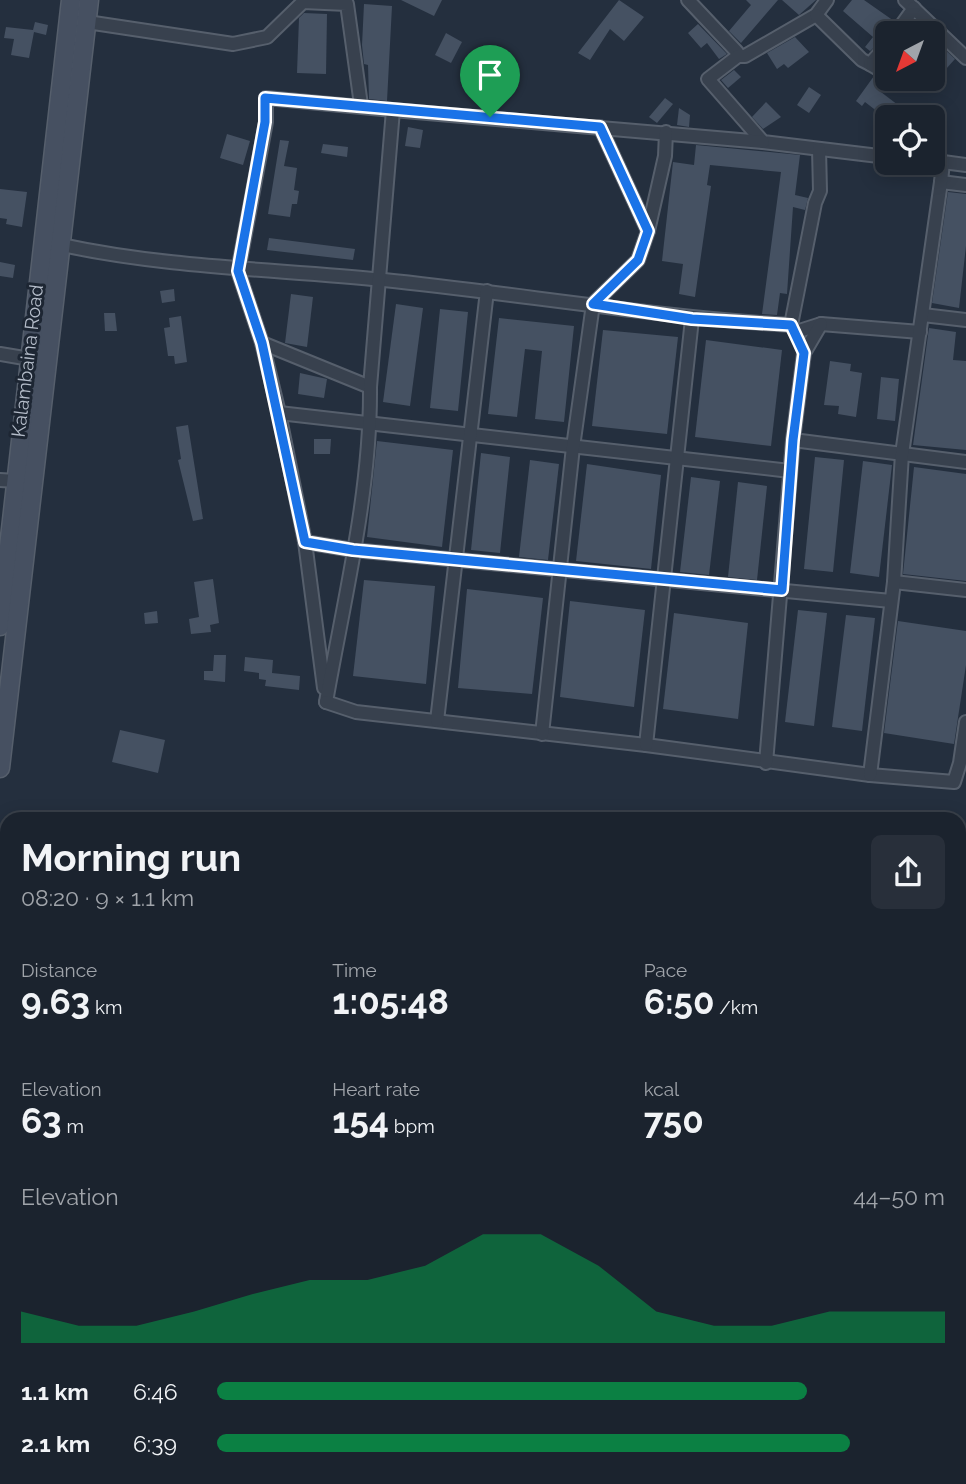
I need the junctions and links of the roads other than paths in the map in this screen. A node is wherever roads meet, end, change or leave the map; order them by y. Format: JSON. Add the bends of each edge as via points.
{"nodes":[{"id":1,"x":71,"y":0,"type":"edge"},
{"id":2,"x":89,"y":0,"type":"edge"},
{"id":3,"x":688,"y":0,"type":"edge"},
{"id":4,"x":827,"y":0,"type":"edge"},
{"id":5,"x":910,"y":4,"type":"edge"},
{"id":6,"x":816,"y":15,"type":"junction"},
{"id":7,"x":902,"y":21,"type":"edge"},
{"id":8,"x":87,"y":22,"type":"junction"},
{"id":9,"x":738,"y":56,"type":"junction"},
{"id":10,"x":875,"y":58,"type":"edge"},
{"id":11,"x":966,"y":58,"type":"edge"},
{"id":12,"x":870,"y":64,"type":"junction"},
{"id":13,"x":875,"y":67,"type":"edge"},
{"id":14,"x":361,"y":105,"type":"junction"},
{"id":15,"x":393,"y":110,"type":"junction"},
{"id":16,"x":600,"y":127,"type":"junction"},
{"id":17,"x":666,"y":132,"type":"junction"},
{"id":18,"x":763,"y":142,"type":"junction"},
{"id":19,"x":819,"y":149,"type":"junction"},
{"id":20,"x":875,"y":156,"type":"edge"},
{"id":21,"x":945,"y":163,"type":"edge"},
{"id":22,"x":966,"y":165,"type":"edge"},
{"id":23,"x":940,"y":175,"type":"edge"},
{"id":24,"x":941,"y":182,"type":"junction"},
{"id":25,"x":966,"y":185,"type":"edge"},
{"id":26,"x":648,"y":231,"type":"junction"},
{"id":27,"x":62,"y":245,"type":"junction"},
{"id":28,"x":238,"y":271,"type":"junction"},
{"id":29,"x":380,"y":279,"type":"junction"},
{"id":30,"x":487,"y":291,"type":"junction"},
{"id":31,"x":593,"y":304,"type":"junction"},
{"id":32,"x":923,"y":315,"type":"junction"},
{"id":33,"x":692,"y":319,"type":"junction"},
{"id":34,"x":966,"y":320,"type":"edge"},
{"id":35,"x":821,"y":324,"type":"junction"},
{"id":36,"x":793,"y":328,"type":"junction"},
{"id":37,"x":920,"y":332,"type":"junction"},
{"id":38,"x":262,"y":343,"type":"junction"},
{"id":39,"x":804,"y":353,"type":"junction"},
{"id":40,"x":0,"y":354,"type":"edge"},
{"id":41,"x":30,"y":359,"type":"junction"},
{"id":42,"x":370,"y":387,"type":"junction"},
{"id":43,"x":279,"y":413,"type":"junction"},
{"id":44,"x":371,"y":424,"type":"junction"},
{"id":45,"x":469,"y":436,"type":"junction"},
{"id":46,"x":793,"y":440,"type":"junction"},
{"id":47,"x":573,"y":447,"type":"junction"},
{"id":48,"x":902,"y":454,"type":"junction"},
{"id":49,"x":679,"y":458,"type":"junction"},
{"id":50,"x":966,"y":461,"type":"edge"},
{"id":51,"x":790,"y":471,"type":"junction"},
{"id":52,"x":8,"y":481,"type":"edge"},
{"id":53,"x":305,"y":542,"type":"junction"},
{"id":54,"x":353,"y":550,"type":"junction"},
{"id":55,"x":456,"y":559,"type":"junction"},
{"id":56,"x":561,"y":569,"type":"junction"},
{"id":57,"x":666,"y":579,"type":"junction"},
{"id":58,"x":894,"y":582,"type":"junction"},
{"id":59,"x":782,"y":590,"type":"junction"},
{"id":60,"x":966,"y":590,"type":"edge"},
{"id":61,"x":891,"y":601,"type":"junction"},
{"id":62,"x":0,"y":626,"type":"edge"},
{"id":63,"x":326,"y":702,"type":"junction"},
{"id":64,"x":438,"y":721,"type":"junction"},
{"id":65,"x":966,"y":722,"type":"edge"},
{"id":66,"x":542,"y":734,"type":"junction"},
{"id":67,"x":646,"y":745,"type":"junction"},
{"id":68,"x":766,"y":763,"type":"junction"},
{"id":69,"x":0,"y":768,"type":"edge"},
{"id":70,"x":870,"y":775,"type":"junction"},
{"id":71,"x":960,"y":783,"type":"edge"}],
"edges":[{"from":1,"to":41,"type":"main road"},
{"from":2,"to":8,"type":"main road","name":"Kalambaina Road"},
{"from":3,"to":9,"type":"street"},
{"from":4,"to":6,"type":"street"},
{"from":5,"to":7,"type":"street"},
{"from":5,"to":11,"type":"street"},
{"from":6,"to":9,"type":"street","via":[[746,56]]},
{"from":6,"to":12,"type":"street"},
{"from":8,"to":14,"type":"street","via":[[233,44],[267,37],[303,2],[347,4]]},
{"from":8,"to":27,"type":"main road","name":"Kalambaina Road"},
{"from":9,"to":18,"type":"street","via":[[708,79]]},
{"from":10,"to":12,"type":"street"},
{"from":12,"to":13,"type":"street"},
{"from":14,"to":15,"type":"street"},
{"from":14,"to":28,"type":"street","via":[[265,98],[265,122]]},
{"from":15,"to":16,"type":"street"},
{"from":15,"to":29,"type":"street"},
{"from":16,"to":17,"type":"street"},
{"from":16,"to":26,"type":"street"},
{"from":17,"to":18,"type":"street"},
{"from":17,"to":26,"type":"street"},
{"from":18,"to":19,"type":"street"},
{"from":19,"to":20,"type":"street"},
{"from":19,"to":36,"type":"street","via":[[820,191]]},
{"from":21,"to":22,"type":"street"},
{"from":23,"to":24,"type":"street"},
{"from":24,"to":25,"type":"street"},
{"from":24,"to":32,"type":"street"},
{"from":26,"to":31,"type":"street","via":[[638,260]]},
{"from":27,"to":28,"type":"street","via":[[124,259]]},
{"from":27,"to":69,"type":"main road","name":"Kalambaina Road"},
{"from":28,"to":29,"type":"street"},
{"from":28,"to":38,"type":"street"},
{"from":29,"to":30,"type":"street"},
{"from":29,"to":42,"type":"street"},
{"from":30,"to":31,"type":"street"},
{"from":30,"to":45,"type":"street"},
{"from":31,"to":33,"type":"street"},
{"from":31,"to":47,"type":"street"},
{"from":32,"to":34,"type":"street"},
{"from":32,"to":37,"type":"street"},
{"from":33,"to":36,"type":"street"},
{"from":33,"to":49,"type":"street"},
{"from":35,"to":36,"type":"street"},
{"from":35,"to":37,"type":"street"},
{"from":35,"to":39,"type":"street"},
{"from":36,"to":39,"type":"street"},
{"from":37,"to":48,"type":"street"},
{"from":38,"to":42,"type":"street"},
{"from":38,"to":43,"type":"street"},
{"from":39,"to":46,"type":"street"},
{"from":40,"to":41,"type":"street"},
{"from":41,"to":52,"type":"main road"},
{"from":42,"to":44,"type":"street"},
{"from":43,"to":44,"type":"street"},
{"from":43,"to":53,"type":"street"},
{"from":44,"to":45,"type":"street"},
{"from":44,"to":54,"type":"street"},
{"from":45,"to":47,"type":"street"},
{"from":45,"to":55,"type":"street"},
{"from":46,"to":48,"type":"street"},
{"from":46,"to":51,"type":"street"},
{"from":47,"to":49,"type":"street"},
{"from":47,"to":56,"type":"street"},
{"from":48,"to":50,"type":"street"},
{"from":48,"to":58,"type":"street"},
{"from":49,"to":51,"type":"street"},
{"from":49,"to":57,"type":"street"},
{"from":51,"to":59,"type":"street"},
{"from":52,"to":62,"type":"main road"},
{"from":53,"to":54,"type":"street"},
{"from":53,"to":63,"type":"street"},
{"from":54,"to":55,"type":"street"},
{"from":54,"to":63,"type":"street"},
{"from":55,"to":56,"type":"street"},
{"from":55,"to":64,"type":"street"},
{"from":56,"to":57,"type":"street"},
{"from":56,"to":66,"type":"street"},
{"from":57,"to":59,"type":"street"},
{"from":57,"to":67,"type":"street"},
{"from":58,"to":60,"type":"street"},
{"from":58,"to":61,"type":"street"},
{"from":59,"to":61,"type":"street"},
{"from":59,"to":68,"type":"street"},
{"from":61,"to":70,"type":"street"},
{"from":63,"to":64,"type":"street","via":[[356,712]]},
{"from":64,"to":66,"type":"street"},
{"from":65,"to":71,"type":"street"},
{"from":66,"to":67,"type":"street"},
{"from":67,"to":68,"type":"street"},
{"from":68,"to":70,"type":"street"},
{"from":70,"to":71,"type":"street"}]}
